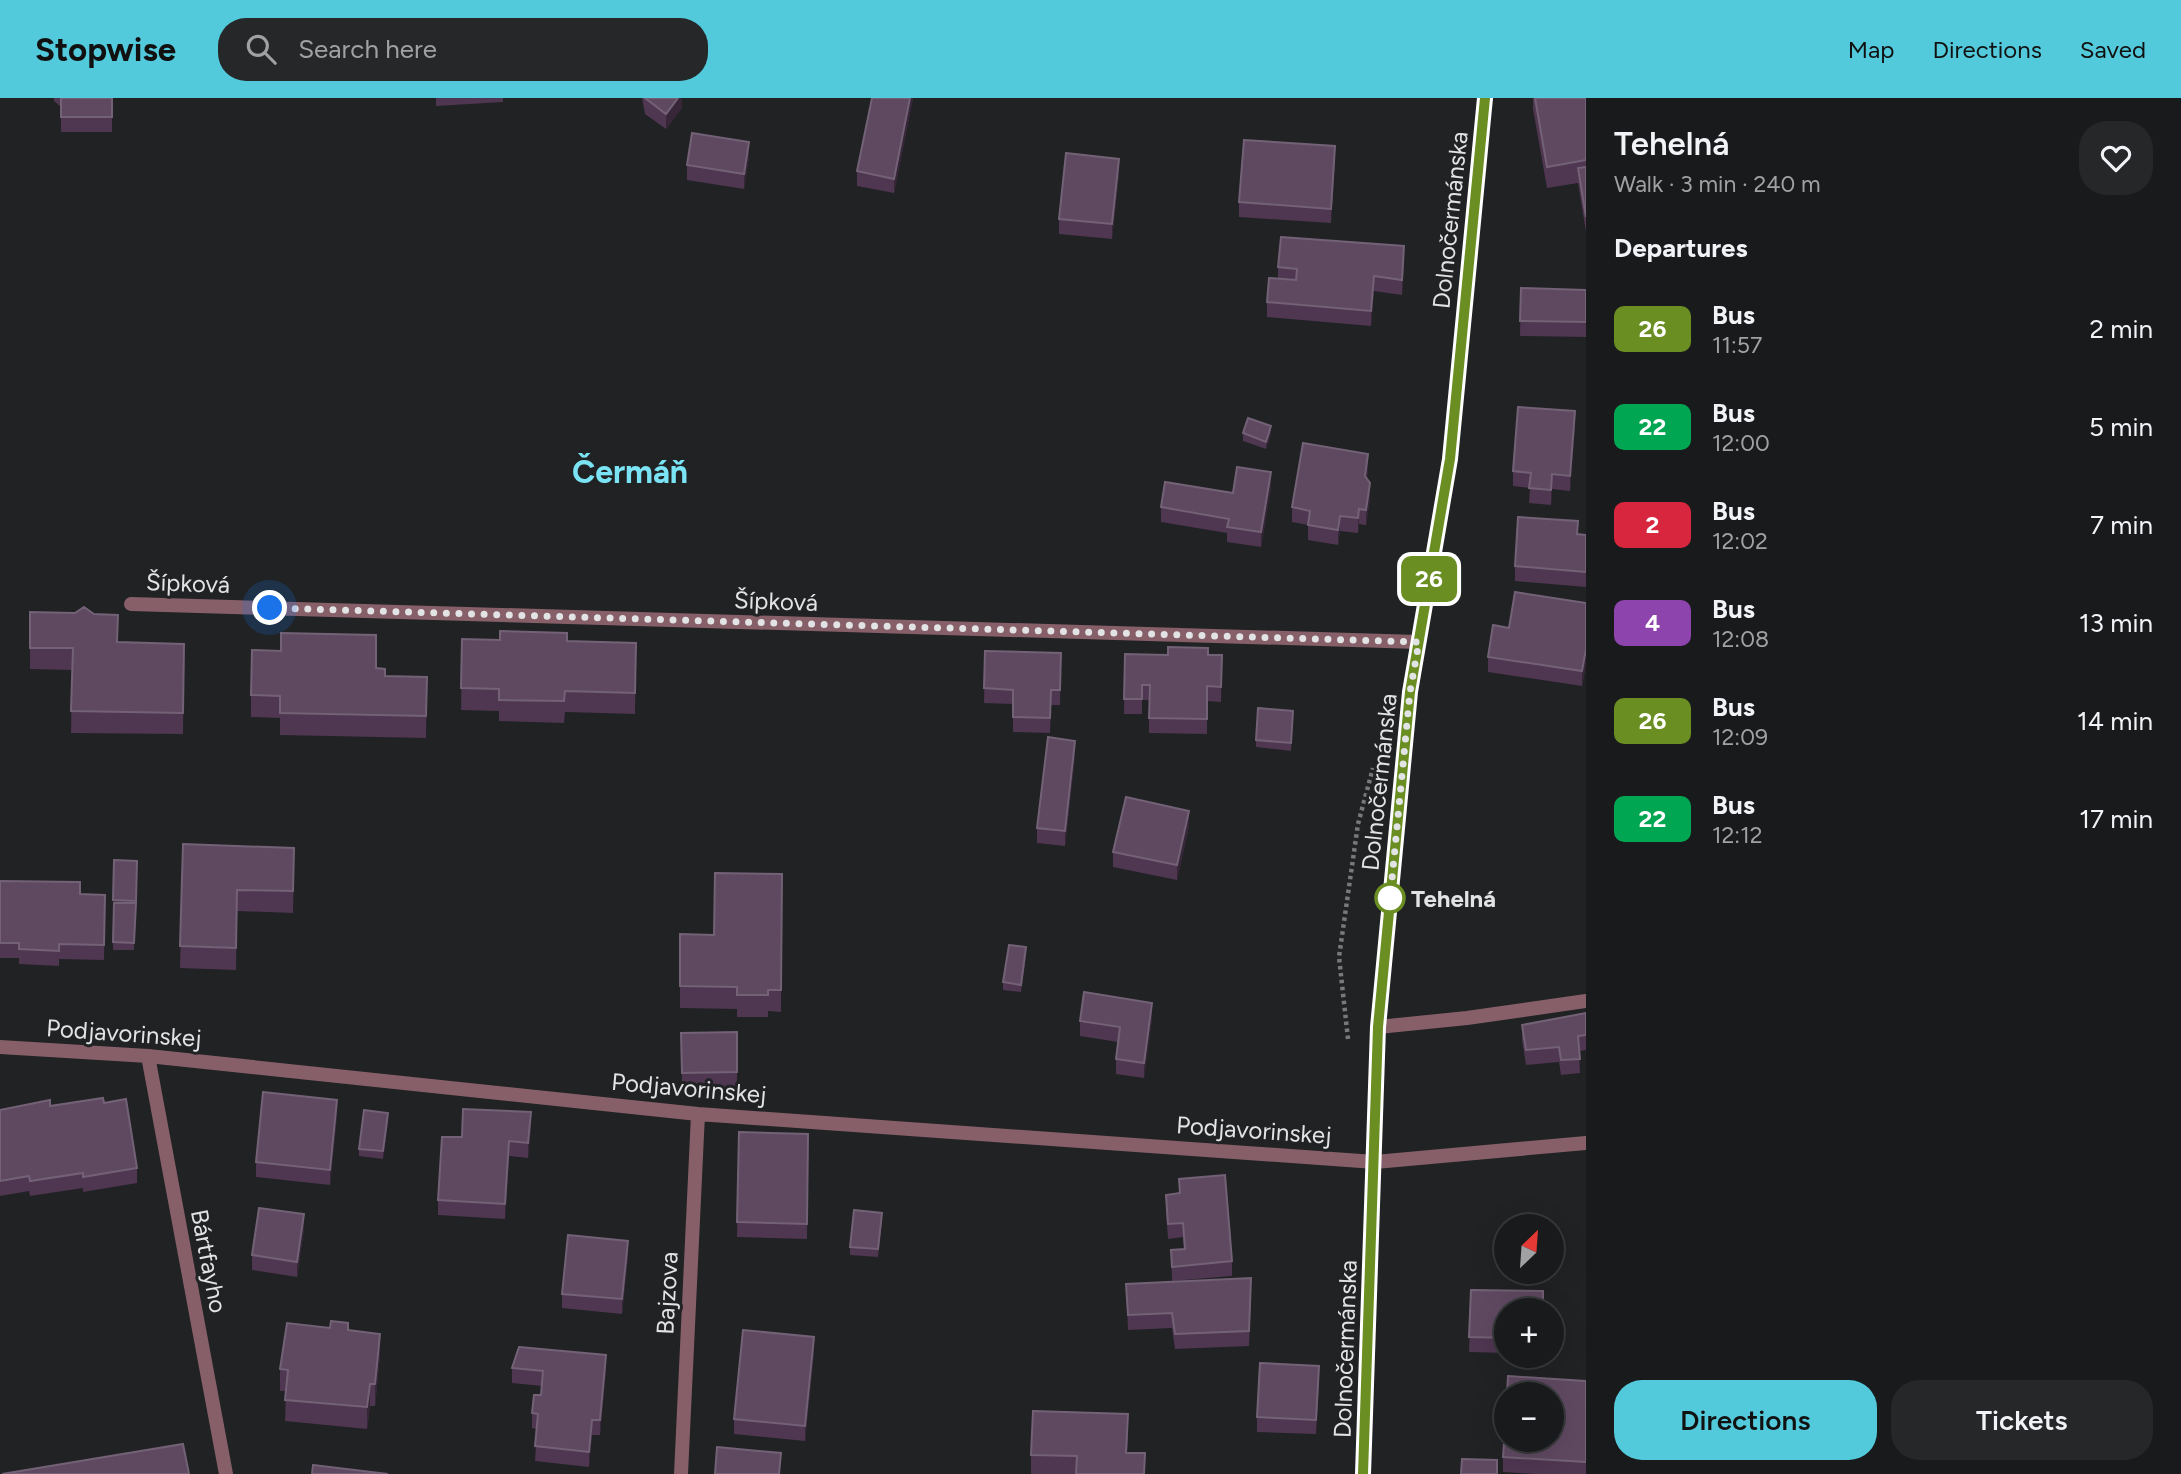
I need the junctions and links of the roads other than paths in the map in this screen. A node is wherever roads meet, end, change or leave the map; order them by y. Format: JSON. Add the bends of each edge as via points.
{"nodes":[{"id":1,"x":1485,"y":98,"type":"edge"},
{"id":2,"x":131,"y":604,"type":"dead end"},
{"id":3,"x":1419,"y":642,"type":"junction"},
{"id":4,"x":1586,"y":1001,"type":"edge"},
{"id":5,"x":1378,"y":1027,"type":"junction"},
{"id":6,"x":0,"y":1047,"type":"edge"},
{"id":7,"x":148,"y":1056,"type":"junction"},
{"id":8,"x":698,"y":1114,"type":"junction"},
{"id":9,"x":1586,"y":1143,"type":"edge"},
{"id":10,"x":1374,"y":1161,"type":"junction"},
{"id":11,"x":226,"y":1474,"type":"edge"},
{"id":12,"x":681,"y":1474,"type":"edge"},
{"id":13,"x":1363,"y":1474,"type":"edge"}],
"edges":[{"from":1,"to":3,"type":"street","name":"Dolnočermánska","via":[[1450,459]]},
{"from":2,"to":3,"type":"street","name":"Šípková"},
{"from":3,"to":5,"type":"street","name":"Dolnočermánska"},
{"from":4,"to":5,"type":"street"},
{"from":5,"to":10,"type":"street","name":"Dolnočermánska"},
{"from":6,"to":7,"type":"street","name":"Podjavorinskej"},
{"from":7,"to":8,"type":"street","name":"Podjavorinskej"},
{"from":7,"to":11,"type":"street","name":"Bártfayho"},
{"from":8,"to":10,"type":"street","name":"Podjavorinskej"},
{"from":8,"to":12,"type":"street","name":"Bajzova"},
{"from":9,"to":10,"type":"street"},
{"from":10,"to":13,"type":"street","name":"Dolnočermánska"}]}
